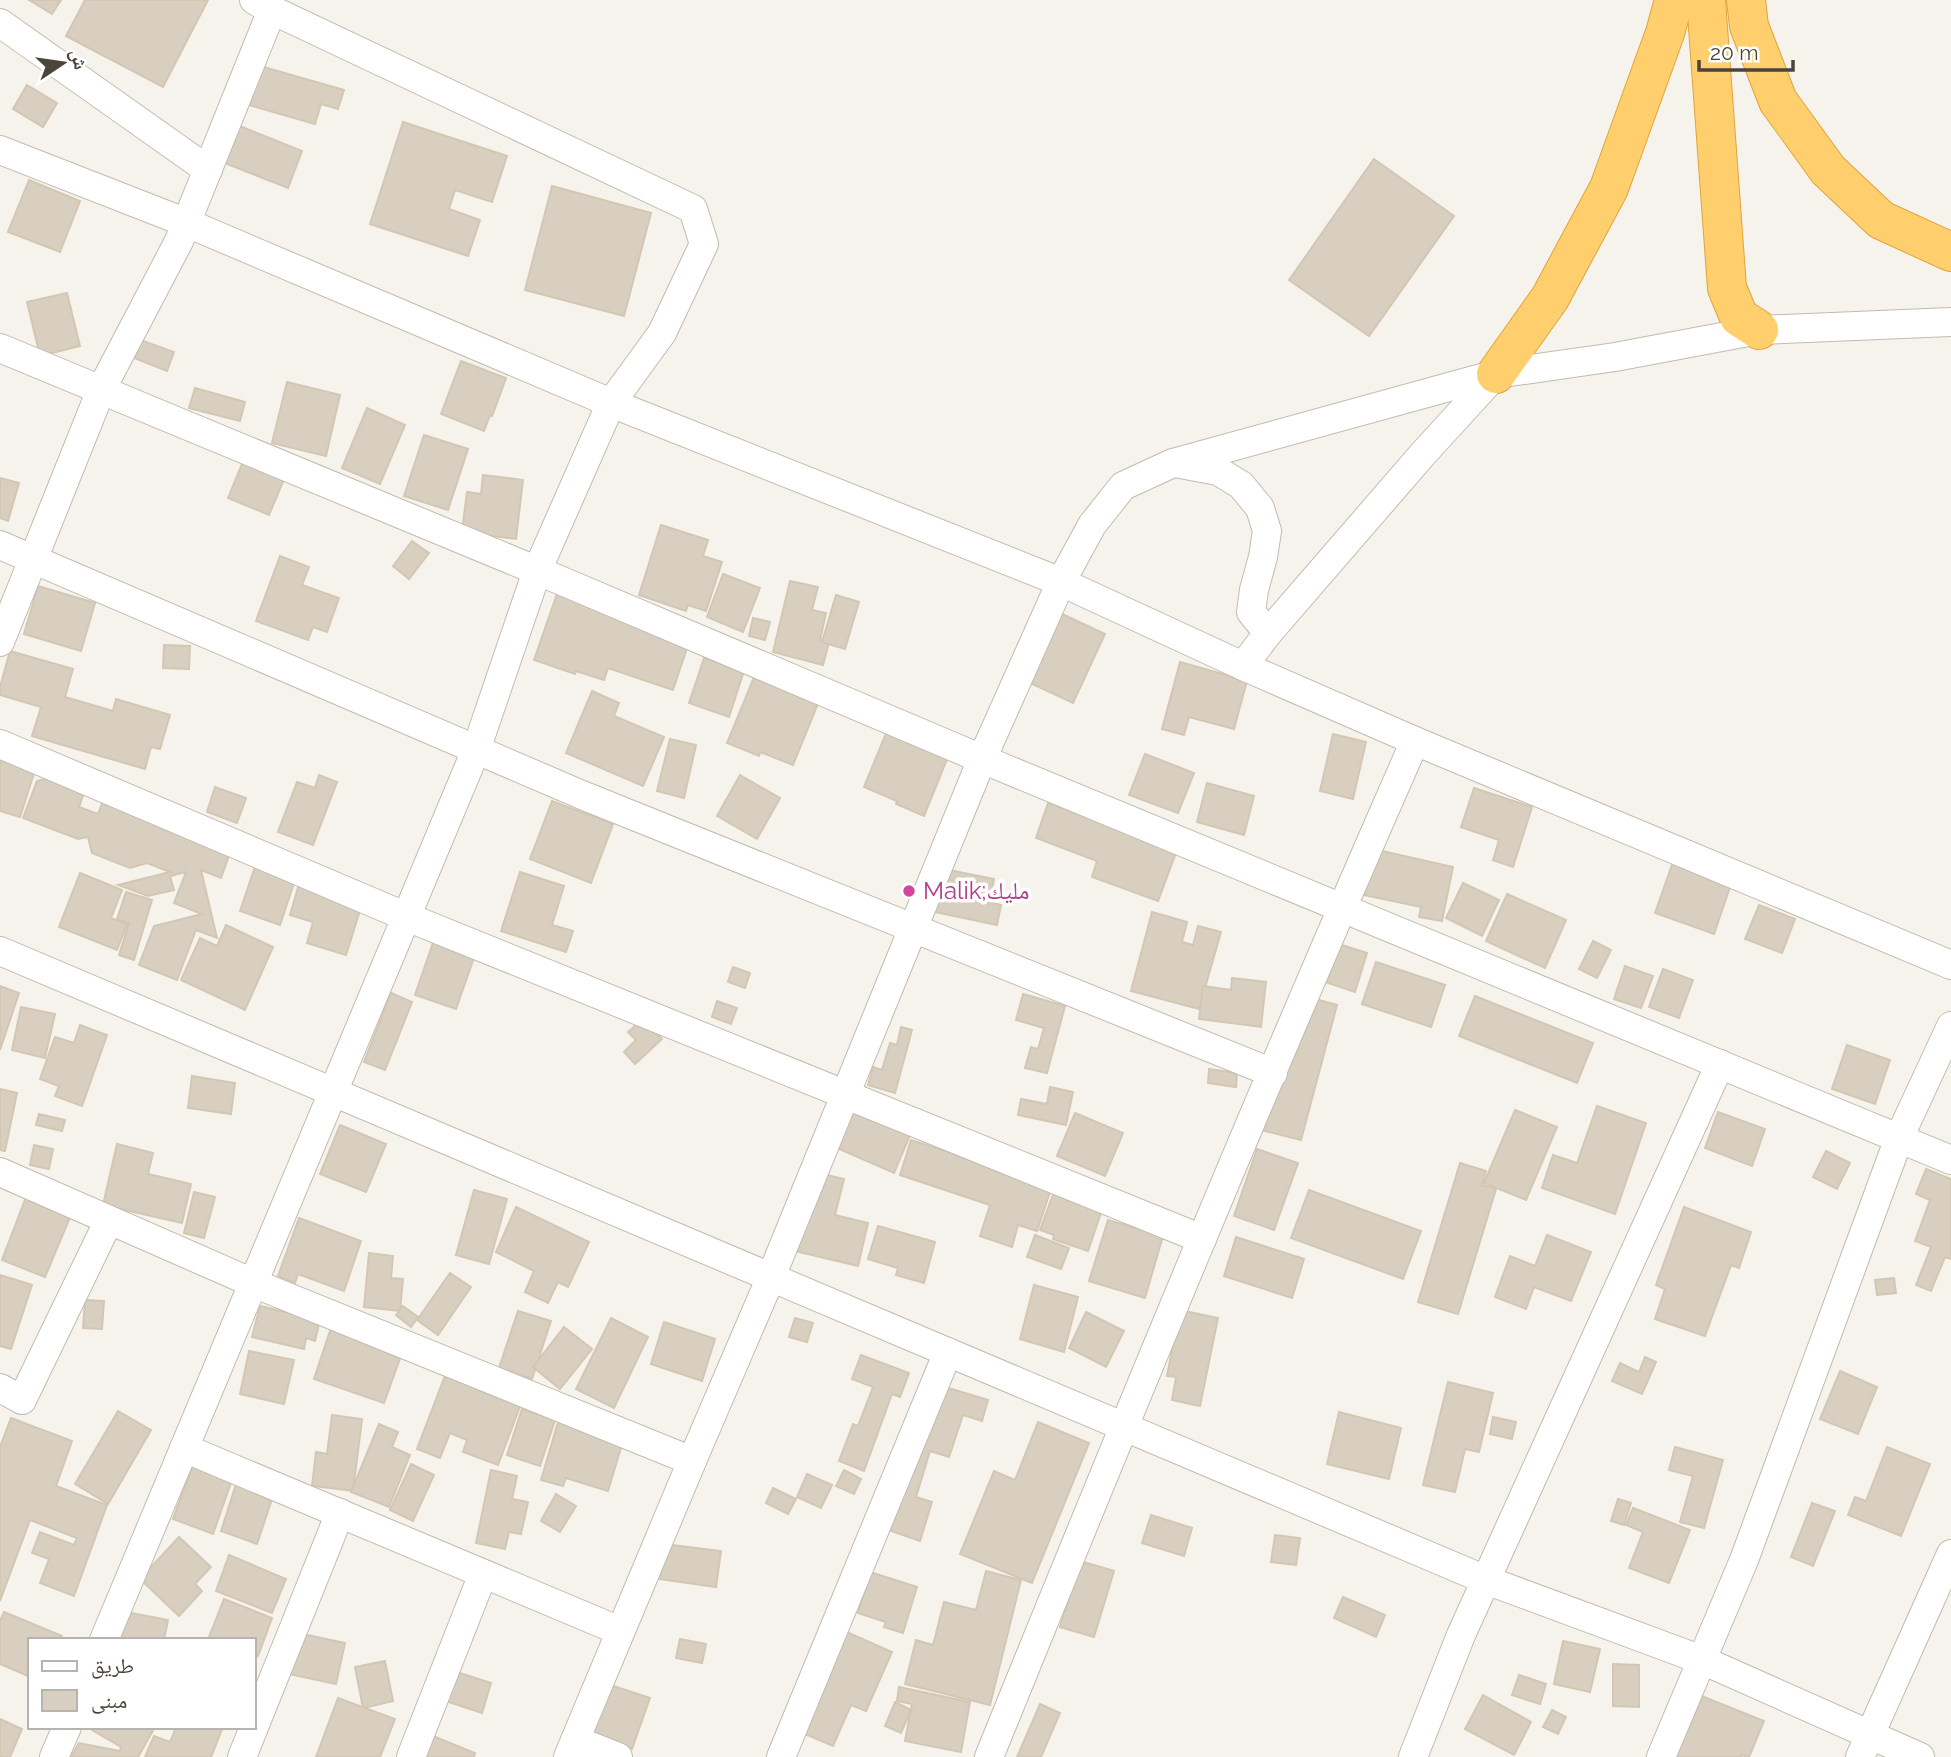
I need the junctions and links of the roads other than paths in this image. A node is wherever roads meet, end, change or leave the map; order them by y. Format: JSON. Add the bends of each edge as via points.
{"nodes":[{"id":1,"x":1674,"y":0,"type":"edge"},
{"id":2,"x":1706,"y":0,"type":"edge"},
{"id":3,"x":1746,"y":0,"type":"edge"},
{"id":4,"x":263,"y":5,"type":"edge"},
{"id":5,"x":0,"y":23,"type":"edge"},
{"id":6,"x":0,"y":149,"type":"edge"},
{"id":7,"x":208,"y":170,"type":"junction"},
{"id":8,"x":187,"y":223,"type":"junction"},
{"id":9,"x":1951,"y":252,"type":"edge"},
{"id":10,"x":1951,"y":322,"type":"edge"},
{"id":11,"x":1759,"y":330,"type":"junction"},
{"id":12,"x":0,"y":348,"type":"edge"},
{"id":13,"x":1496,"y":374,"type":"junction"},
{"id":14,"x":101,"y":390,"type":"junction"},
{"id":15,"x":611,"y":403,"type":"junction"},
{"id":16,"x":1173,"y":463,"type":"junction"},
{"id":17,"x":0,"y":545,"type":"edge"},
{"id":18,"x":33,"y":559,"type":"junction"},
{"id":19,"x":537,"y":571,"type":"junction"},
{"id":20,"x":1060,"y":582,"type":"junction"},
{"id":21,"x":1268,"y":633,"type":"junction"},
{"id":22,"x":0,"y":642,"type":"edge"},
{"id":23,"x":1243,"y":666,"type":"junction"},
{"id":24,"x":1415,"y":741,"type":"junction"},
{"id":25,"x":0,"y":744,"type":"edge"},
{"id":26,"x":476,"y":750,"type":"junction"},
{"id":27,"x":982,"y":759,"type":"junction"},
{"id":28,"x":1342,"y":907,"type":"junction"},
{"id":29,"x":407,"y":917,"type":"junction"},
{"id":30,"x":914,"y":928,"type":"junction"},
{"id":31,"x":0,"y":951,"type":"edge"},
{"id":32,"x":1951,"y":965,"type":"edge"},
{"id":33,"x":1951,"y":1026,"type":"edge"},
{"id":34,"x":1720,"y":1063,"type":"junction"},
{"id":35,"x":1273,"y":1073,"type":"junction"},
{"id":36,"x":334,"y":1092,"type":"junction"},
{"id":37,"x":845,"y":1096,"type":"junction"},
{"id":38,"x":1899,"y":1138,"type":"junction"},
{"id":39,"x":1951,"y":1160,"type":"edge"},
{"id":40,"x":0,"y":1172,"type":"edge"},
{"id":41,"x":109,"y":1220,"type":"junction"},
{"id":42,"x":1202,"y":1239,"type":"junction"},
{"id":43,"x":771,"y":1277,"type":"junction"},
{"id":44,"x":253,"y":1283,"type":"junction"},
{"id":45,"x":948,"y":1352,"type":"junction"},
{"id":46,"x":0,"y":1388,"type":"edge"},
{"id":47,"x":1123,"y":1426,"type":"junction"},
{"id":48,"x":184,"y":1448,"type":"junction"},
{"id":49,"x":692,"y":1461,"type":"junction"},
{"id":50,"x":340,"y":1513,"type":"junction"},
{"id":51,"x":1951,"y":1554,"type":"edge"},
{"id":52,"x":483,"y":1574,"type":"junction"},
{"id":53,"x":1486,"y":1580,"type":"junction"},
{"id":54,"x":620,"y":1631,"type":"junction"},
{"id":55,"x":105,"y":1638,"type":"edge"},
{"id":56,"x":1702,"y":1660,"type":"junction"},
{"id":57,"x":256,"y":1722,"type":"edge"},
{"id":58,"x":66,"y":1729,"type":"edge"},
{"id":59,"x":253,"y":1729,"type":"edge"},
{"id":60,"x":1865,"y":1746,"type":"edge"},
{"id":61,"x":571,"y":1749,"type":"edge"},
{"id":62,"x":54,"y":1757,"type":"edge"},
{"id":63,"x":242,"y":1757,"type":"edge"},
{"id":64,"x":411,"y":1757,"type":"edge"},
{"id":65,"x":618,"y":1757,"type":"edge"},
{"id":66,"x":781,"y":1757,"type":"edge"},
{"id":67,"x":989,"y":1757,"type":"edge"},
{"id":68,"x":1413,"y":1757,"type":"edge"},
{"id":69,"x":1661,"y":1757,"type":"edge"},
{"id":70,"x":1920,"y":1757,"type":"edge"}],
"edges":[{"from":1,"to":13,"type":"highway","via":[[1609,188],[1550,298]]},
{"from":2,"to":11,"type":"highway","via":[[1727,288],[1739,317]]},
{"from":3,"to":9,"type":"highway","via":[[1749,26],[1778,101],[1828,170],[1881,220]]},
{"from":4,"to":7,"type":"street"},
{"from":4,"to":15,"type":"street","via":[[693,209],[704,244],[662,333]]},
{"from":5,"to":7,"type":"street"},
{"from":6,"to":8,"type":"street"},
{"from":7,"to":8,"type":"street"},
{"from":8,"to":14,"type":"street"},
{"from":8,"to":15,"type":"street"},
{"from":10,"to":11,"type":"street"},
{"from":11,"to":13,"type":"street"},
{"from":12,"to":14,"type":"street"},
{"from":13,"to":16,"type":"street"},
{"from":13,"to":21,"type":"street"},
{"from":14,"to":18,"type":"street"},
{"from":14,"to":19,"type":"street"},
{"from":15,"to":19,"type":"street"},
{"from":15,"to":20,"type":"street"},
{"from":16,"to":20,"type":"street","via":[[1123,486],[1092,525]]},
{"from":16,"to":21,"type":"street","via":[[1218,471],[1241,485],[1260,508],[1267,531],[1251,612]]},
{"from":17,"to":18,"type":"street"},
{"from":18,"to":22,"type":"street"},
{"from":18,"to":26,"type":"street"},
{"from":19,"to":26,"type":"street"},
{"from":19,"to":27,"type":"street"},
{"from":20,"to":23,"type":"street"},
{"from":20,"to":27,"type":"street"},
{"from":21,"to":23,"type":"street"},
{"from":23,"to":24,"type":"street"},
{"from":24,"to":28,"type":"street"},
{"from":24,"to":32,"type":"street"},
{"from":25,"to":29,"type":"street"},
{"from":26,"to":29,"type":"street"},
{"from":26,"to":30,"type":"street"},
{"from":27,"to":28,"type":"street"},
{"from":27,"to":30,"type":"street"},
{"from":28,"to":34,"type":"street"},
{"from":28,"to":35,"type":"street"},
{"from":29,"to":36,"type":"street"},
{"from":29,"to":37,"type":"street"},
{"from":30,"to":35,"type":"street"},
{"from":30,"to":37,"type":"street"},
{"from":31,"to":36,"type":"street"},
{"from":33,"to":38,"type":"street"},
{"from":34,"to":38,"type":"street"},
{"from":34,"to":53,"type":"street"},
{"from":35,"to":42,"type":"street"},
{"from":36,"to":43,"type":"street"},
{"from":36,"to":44,"type":"street"},
{"from":37,"to":42,"type":"street"},
{"from":37,"to":43,"type":"street"},
{"from":38,"to":39,"type":"street"},
{"from":38,"to":56,"type":"street","via":[[1744,1560]]},
{"from":40,"to":41,"type":"street"},
{"from":41,"to":44,"type":"street"},
{"from":41,"to":46,"type":"street","via":[[22,1400]]},
{"from":42,"to":47,"type":"street"},
{"from":43,"to":45,"type":"street"},
{"from":43,"to":49,"type":"street"},
{"from":44,"to":48,"type":"street"},
{"from":44,"to":49,"type":"street"},
{"from":45,"to":47,"type":"street"},
{"from":45,"to":66,"type":"street"},
{"from":47,"to":53,"type":"street"},
{"from":47,"to":67,"type":"street"},
{"from":48,"to":50,"type":"street"},
{"from":48,"to":55,"type":"street"},
{"from":49,"to":54,"type":"street"},
{"from":50,"to":52,"type":"street"},
{"from":50,"to":57,"type":"street"},
{"from":51,"to":60,"type":"street"},
{"from":52,"to":54,"type":"street"},
{"from":52,"to":64,"type":"street"},
{"from":53,"to":56,"type":"street"},
{"from":53,"to":68,"type":"street"},
{"from":54,"to":61,"type":"street"},
{"from":56,"to":60,"type":"street"},
{"from":56,"to":69,"type":"street"},
{"from":58,"to":62,"type":"street"},
{"from":59,"to":63,"type":"street"},
{"from":60,"to":70,"type":"street"},
{"from":61,"to":65,"type":"street"}]}
